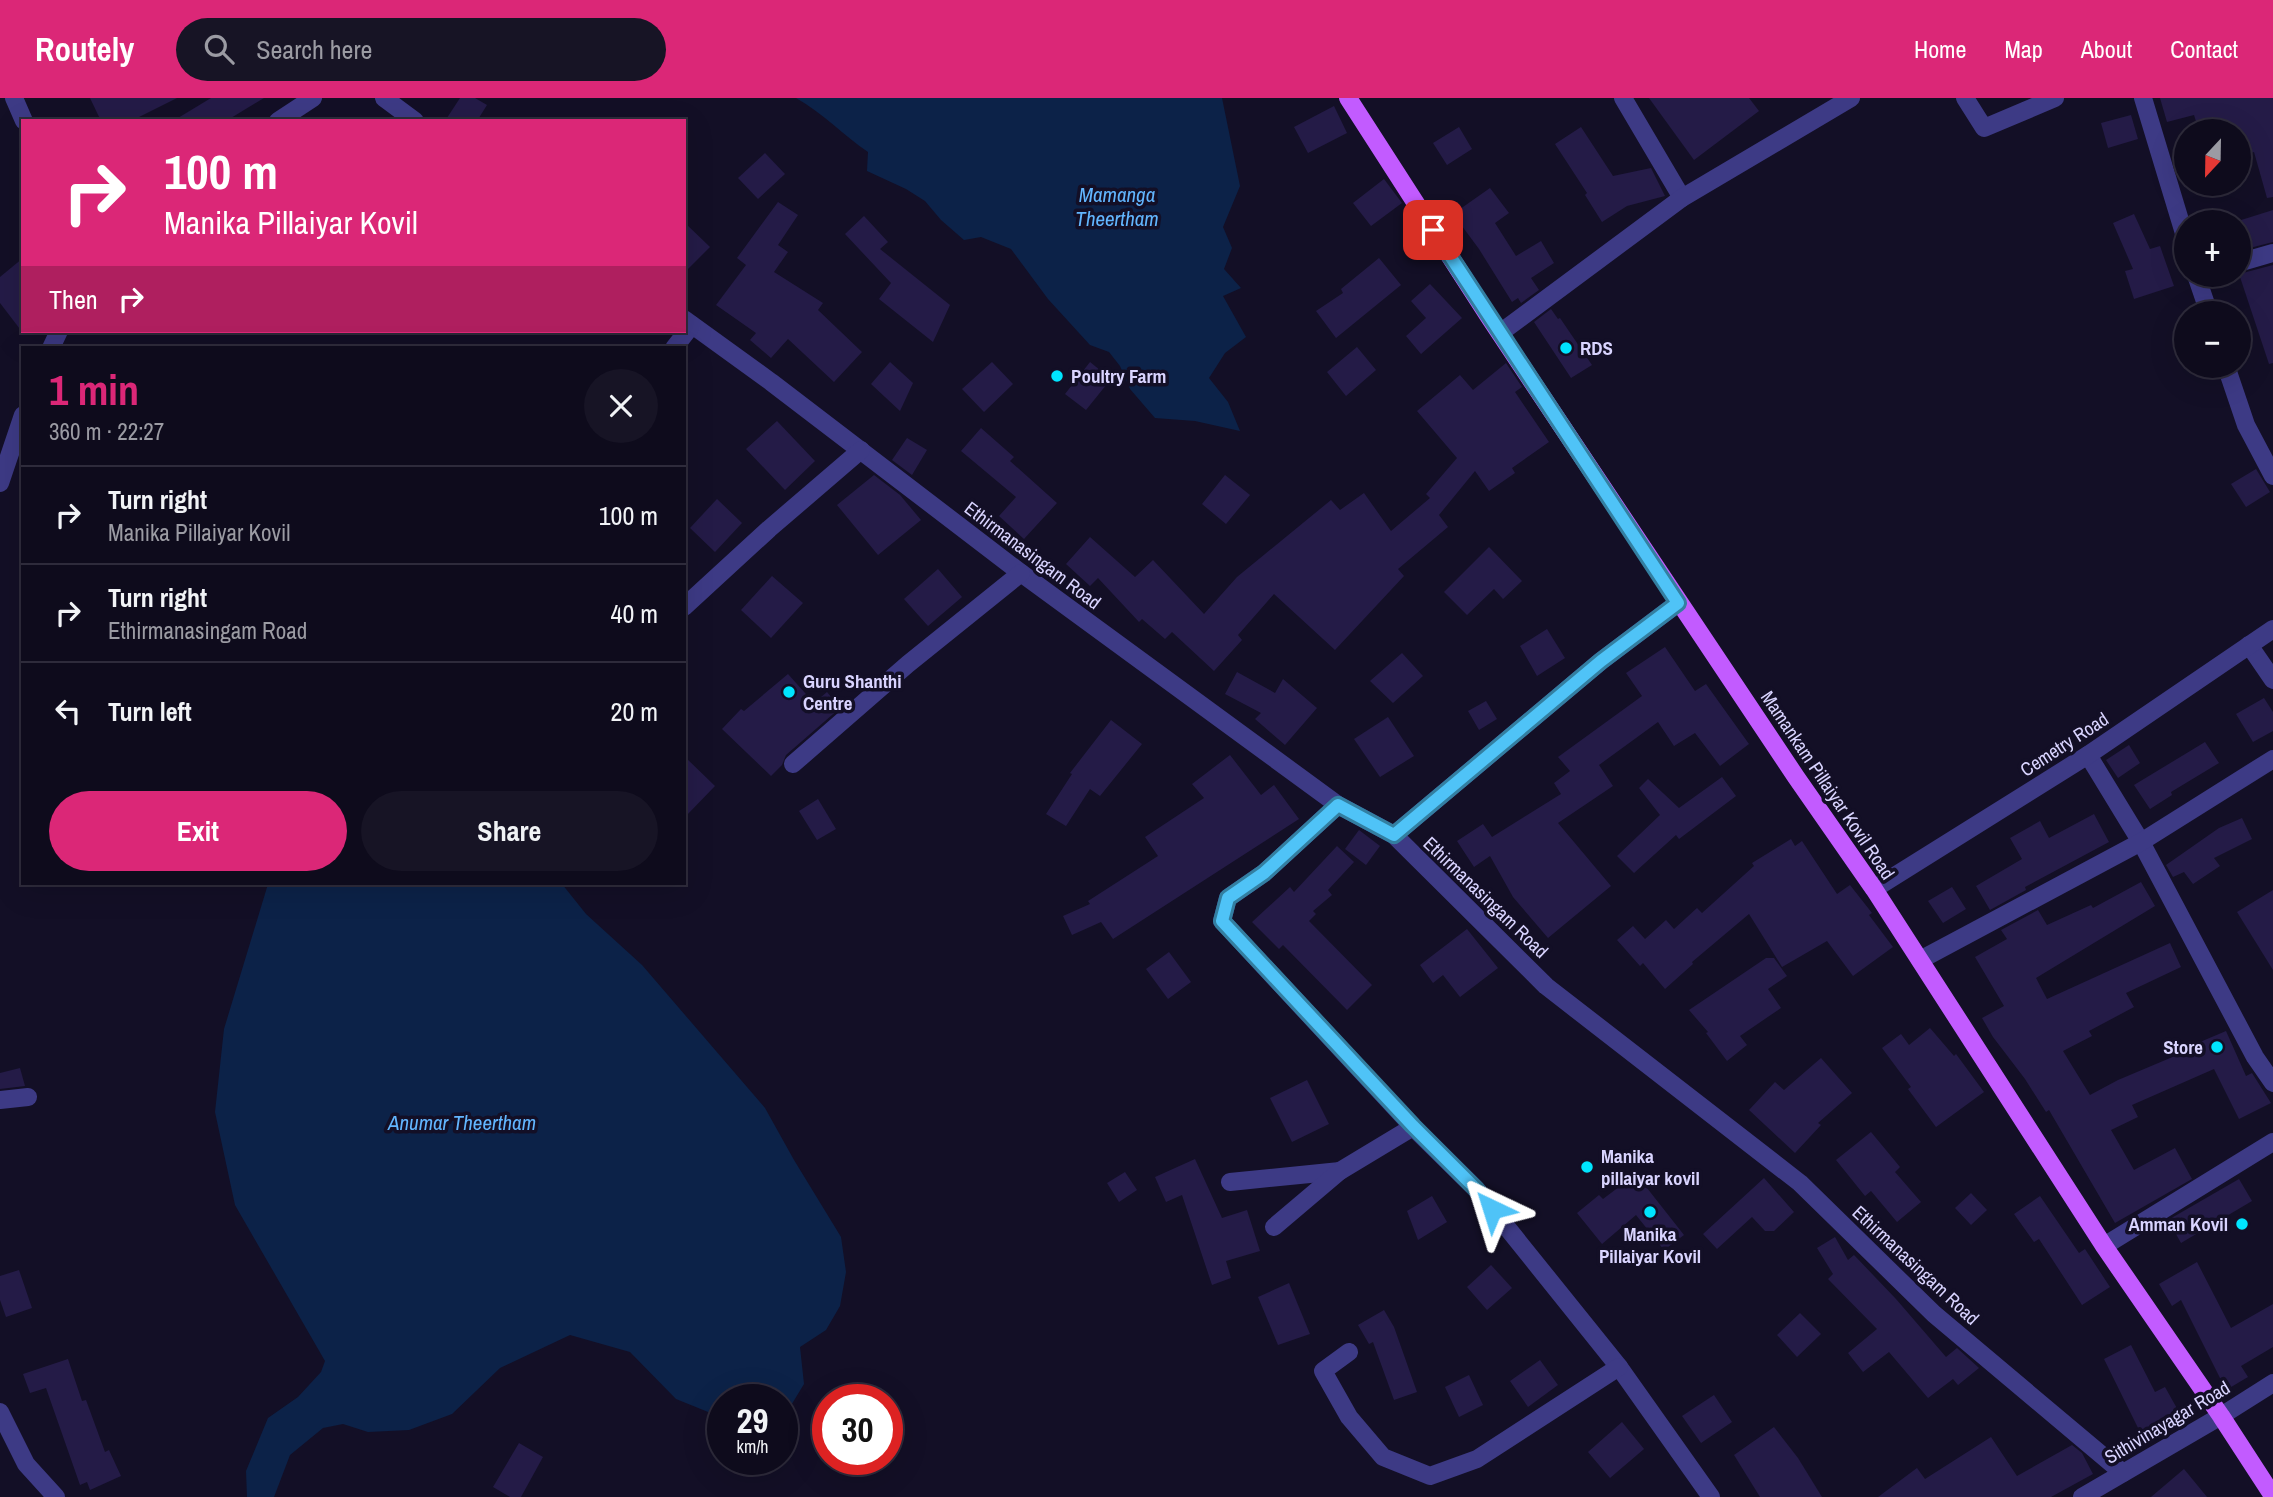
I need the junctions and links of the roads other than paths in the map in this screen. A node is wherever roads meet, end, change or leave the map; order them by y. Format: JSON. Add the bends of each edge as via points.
{"nodes":[{"id":1,"x":14,"y":98,"type":"edge"},
{"id":2,"x":313,"y":98,"type":"edge"},
{"id":3,"x":384,"y":98,"type":"edge"},
{"id":4,"x":1348,"y":98,"type":"edge"},
{"id":5,"x":1623,"y":98,"type":"edge"},
{"id":6,"x":1851,"y":98,"type":"edge"},
{"id":7,"x":1965,"y":98,"type":"edge"},
{"id":8,"x":2055,"y":98,"type":"edge"},
{"id":9,"x":2143,"y":98,"type":"edge"},
{"id":10,"x":23,"y":119,"type":"edge"},
{"id":11,"x":281,"y":119,"type":"edge"},
{"id":12,"x":412,"y":119,"type":"edge"},
{"id":13,"x":1682,"y":198,"type":"junction"},
{"id":14,"x":2177,"y":210,"type":"edge"},
{"id":15,"x":2273,"y":253,"type":"edge"},
{"id":16,"x":2251,"y":259,"type":"edge"},
{"id":17,"x":688,"y":322,"type":"edge"},
{"id":18,"x":1500,"y":333,"type":"junction"},
{"id":19,"x":2231,"y":378,"type":"edge"},
{"id":20,"x":21,"y":421,"type":"edge"},
{"id":21,"x":862,"y":450,"type":"junction"},
{"id":22,"x":2273,"y":476,"type":"edge"},
{"id":23,"x":0,"y":483,"type":"edge"},
{"id":24,"x":1021,"y":573,"type":"junction"},
{"id":25,"x":1678,"y":603,"type":"junction"},
{"id":26,"x":686,"y":605,"type":"edge"},
{"id":27,"x":2273,"y":629,"type":"edge"},
{"id":28,"x":2249,"y":645,"type":"junction"},
{"id":29,"x":2273,"y":680,"type":"edge"},
{"id":30,"x":2088,"y":755,"type":"junction"},
{"id":31,"x":2273,"y":759,"type":"edge"},
{"id":32,"x":793,"y":764,"type":"dead end"},
{"id":33,"x":1338,"y":805,"type":"junction"},
{"id":34,"x":1394,"y":835,"type":"junction"},
{"id":35,"x":2141,"y":842,"type":"junction"},
{"id":36,"x":1874,"y":889,"type":"junction"},
{"id":37,"x":1920,"y":960,"type":"junction"},
{"id":38,"x":2273,"y":1083,"type":"edge"},
{"id":39,"x":28,"y":1097,"type":"dead end"},
{"id":40,"x":0,"y":1100,"type":"edge"},
{"id":41,"x":1413,"y":1126,"type":"junction"},
{"id":42,"x":2273,"y":1142,"type":"edge"},
{"id":43,"x":1340,"y":1171,"type":"junction"},
{"id":44,"x":1230,"y":1181,"type":"dead end"},
{"id":45,"x":1275,"y":1227,"type":"dead end"},
{"id":46,"x":2104,"y":1246,"type":"junction"},
{"id":47,"x":1349,"y":1352,"type":"dead end"},
{"id":48,"x":1619,"y":1367,"type":"junction"},
{"id":49,"x":2273,"y":1383,"type":"edge"},
{"id":50,"x":0,"y":1412,"type":"edge"},
{"id":51,"x":2221,"y":1416,"type":"junction"},
{"id":52,"x":2123,"y":1473,"type":"junction"},
{"id":53,"x":2273,"y":1496,"type":"edge"},
{"id":54,"x":56,"y":1497,"type":"edge"},
{"id":55,"x":1711,"y":1497,"type":"edge"},
{"id":56,"x":2082,"y":1497,"type":"edge"}],
"edges":[{"from":1,"to":10,"type":"street"},
{"from":2,"to":11,"type":"street"},
{"from":3,"to":12,"type":"street"},
{"from":4,"to":18,"type":"main road","name":"Mamankam Pillaiyar Kovil Road"},
{"from":5,"to":13,"type":"street"},
{"from":6,"to":13,"type":"street"},
{"from":7,"to":8,"type":"street","via":[[1984,128]]},
{"from":9,"to":14,"type":"street"},
{"from":13,"to":18,"type":"street"},
{"from":15,"to":16,"type":"street"},
{"from":17,"to":21,"type":"street","name":"Ethirmanasingam Road"},
{"from":18,"to":25,"type":"main road","name":"Mamankam Pillaiyar Kovil Road"},
{"from":19,"to":22,"type":"street","via":[[2246,425]]},
{"from":20,"to":23,"type":"street"},
{"from":21,"to":24,"type":"street","name":"Ethirmanasingam Road"},
{"from":21,"to":26,"type":"street"},
{"from":24,"to":32,"type":"street"},
{"from":24,"to":33,"type":"street","name":"Ethirmanasingam Road"},
{"from":25,"to":34,"type":"street","via":[[1601,661]]},
{"from":25,"to":36,"type":"main road","name":"Mamankam Pillaiyar Kovil Road"},
{"from":27,"to":28,"type":"street","name":"Cemetry Road"},
{"from":28,"to":29,"type":"street"},
{"from":28,"to":30,"type":"street","name":"Cemetry Road"},
{"from":30,"to":35,"type":"street"},
{"from":30,"to":36,"type":"street","name":"Cemetry Road"},
{"from":31,"to":35,"type":"street"},
{"from":33,"to":34,"type":"street","name":"Ethirmanasingam Road"},
{"from":33,"to":41,"type":"street","via":[[1264,873],[1228,898],[1222,921]]},
{"from":34,"to":52,"type":"street","name":"Ethirmanasingam Road","via":[[1546,986],[1800,1183],[1934,1314]]},
{"from":35,"to":37,"type":"street"},
{"from":35,"to":38,"type":"street"},
{"from":36,"to":37,"type":"main road","name":"Mamankam Pillaiyar Kovil Road"},
{"from":37,"to":46,"type":"main road","name":"Mamankam Pillaiyar Kovil Road"},
{"from":39,"to":40,"type":"street"},
{"from":41,"to":43,"type":"street"},
{"from":41,"to":48,"type":"street","via":[[1476,1189]]},
{"from":42,"to":46,"type":"street"},
{"from":43,"to":44,"type":"street"},
{"from":43,"to":45,"type":"street"},
{"from":46,"to":51,"type":"main road","name":"Mamankam Pillaiyar Kovil Road"},
{"from":47,"to":48,"type":"street","via":[[1323,1371],[1349,1417],[1383,1457],[1430,1476],[1477,1459]]},
{"from":48,"to":55,"type":"street"},
{"from":49,"to":51,"type":"street","name":"Sithivinayagar Road"},
{"from":50,"to":54,"type":"street","via":[[26,1464]]},
{"from":51,"to":52,"type":"street","name":"Sithivinayagar Road"},
{"from":51,"to":53,"type":"main road","name":"Mamankam Pillaiyar Kovil Road"},
{"from":52,"to":56,"type":"street","name":"Sithivinayagar Road"}]}
